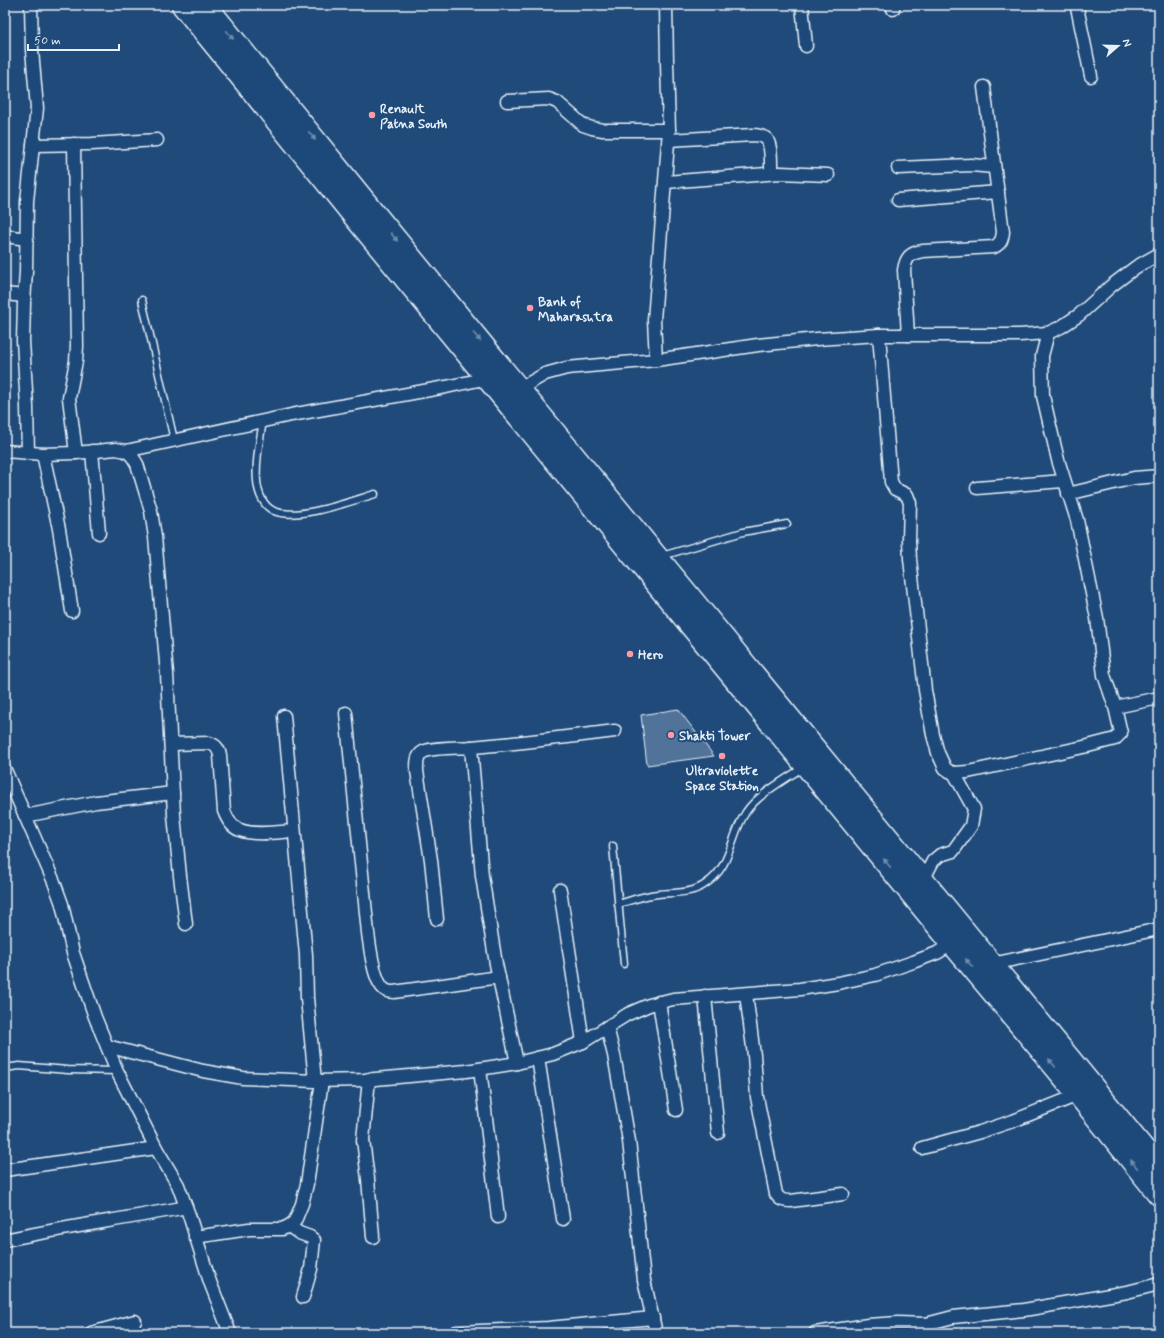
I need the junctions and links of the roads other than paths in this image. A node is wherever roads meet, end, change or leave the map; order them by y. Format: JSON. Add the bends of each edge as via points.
{"nodes":[{"id":1,"x":31,"y":5,"type":"edge"},
{"id":2,"x":183,"y":5,"type":"edge"},
{"id":3,"x":205,"y":5,"type":"edge"},
{"id":4,"x":666,"y":5,"type":"edge"},
{"id":5,"x":802,"y":5,"type":"edge"},
{"id":6,"x":1076,"y":5,"type":"edge"},
{"id":7,"x":806,"y":46,"type":"dead end"},
{"id":8,"x":1091,"y":76,"type":"dead end"},
{"id":9,"x":984,"y":87,"type":"dead end"},
{"id":10,"x":266,"y":93,"type":"junction"},
{"id":11,"x":507,"y":101,"type":"dead end"},
{"id":12,"x":669,"y":135,"type":"junction"},
{"id":13,"x":156,"y":140,"type":"dead end"},
{"id":14,"x":74,"y":144,"type":"junction"},
{"id":15,"x":33,"y":145,"type":"junction"},
{"id":16,"x":994,"y":167,"type":"junction"},
{"id":17,"x":898,"y":168,"type":"dead end"},
{"id":18,"x":771,"y":173,"type":"junction"},
{"id":19,"x":828,"y":175,"type":"dead end"},
{"id":20,"x":666,"y":182,"type":"junction"},
{"id":21,"x":998,"y":192,"type":"junction"},
{"id":22,"x":898,"y":200,"type":"dead end"},
{"id":23,"x":5,"y":236,"type":"edge"},
{"id":24,"x":26,"y":239,"type":"junction"},
{"id":25,"x":1159,"y":254,"type":"edge"},
{"id":26,"x":5,"y":294,"type":"edge"},
{"id":27,"x":24,"y":296,"type":"junction"},
{"id":28,"x":142,"y":300,"type":"dead end"},
{"id":29,"x":1048,"y":333,"type":"junction"},
{"id":30,"x":879,"y":335,"type":"junction"},
{"id":31,"x":908,"y":335,"type":"junction"},
{"id":32,"x":656,"y":360,"type":"junction"},
{"id":33,"x":488,"y":378,"type":"junction"},
{"id":34,"x":512,"y":393,"type":"junction"},
{"id":35,"x":263,"y":421,"type":"junction"},
{"id":36,"x":174,"y":440,"type":"junction"},
{"id":37,"x":126,"y":450,"type":"junction"},
{"id":38,"x":5,"y":451,"type":"edge"},
{"id":39,"x":92,"y":451,"type":"junction"},
{"id":40,"x":28,"y":453,"type":"junction"},
{"id":41,"x":76,"y":453,"type":"junction"},
{"id":42,"x":43,"y":454,"type":"junction"},
{"id":43,"x":1159,"y":476,"type":"edge"},
{"id":44,"x":1064,"y":481,"type":"junction"},
{"id":45,"x":977,"y":488,"type":"dead end"},
{"id":46,"x":375,"y":494,"type":"dead end"},
{"id":47,"x":1068,"y":494,"type":"junction"},
{"id":48,"x":787,"y":524,"type":"dead end"},
{"id":49,"x":99,"y":533,"type":"dead end"},
{"id":50,"x":650,"y":561,"type":"junction"},
{"id":51,"x":72,"y":611,"type":"dead end"},
{"id":52,"x":1159,"y":698,"type":"edge"},
{"id":53,"x":1115,"y":707,"type":"junction"},
{"id":54,"x":346,"y":713,"type":"dead end"},
{"id":55,"x":284,"y":716,"type":"dead end"},
{"id":56,"x":615,"y":731,"type":"dead end"},
{"id":57,"x":171,"y":744,"type":"junction"},
{"id":58,"x":471,"y":747,"type":"junction"},
{"id":59,"x":807,"y":765,"type":"junction"},
{"id":60,"x":5,"y":770,"type":"edge"},
{"id":61,"x":954,"y":773,"type":"junction"},
{"id":62,"x":173,"y":793,"type":"junction"},
{"id":63,"x":26,"y":816,"type":"junction"},
{"id":64,"x":294,"y":832,"type":"junction"},
{"id":65,"x":613,"y":846,"type":"dead end"},
{"id":66,"x":923,"y":880,"type":"junction"},
{"id":67,"x":560,"y":890,"type":"dead end"},
{"id":68,"x":618,"y":904,"type":"junction"},
{"id":69,"x":437,"y":919,"type":"dead end"},
{"id":70,"x":186,"y":924,"type":"dead end"},
{"id":71,"x":1159,"y":929,"type":"edge"},
{"id":72,"x":960,"y":939,"type":"junction"},
{"id":73,"x":624,"y":964,"type":"dead end"},
{"id":74,"x":992,"y":964,"type":"junction"},
{"id":75,"x":499,"y":977,"type":"junction"},
{"id":76,"x":746,"y":994,"type":"junction"},
{"id":77,"x":705,"y":996,"type":"junction"},
{"id":78,"x":659,"y":1002,"type":"junction"},
{"id":79,"x":607,"y":1026,"type":"junction"},
{"id":80,"x":583,"y":1042,"type":"junction"},
{"id":81,"x":106,"y":1046,"type":"junction"},
{"id":82,"x":538,"y":1058,"type":"junction"},
{"id":83,"x":517,"y":1063,"type":"junction"},
{"id":84,"x":5,"y":1068,"type":"edge"},
{"id":85,"x":480,"y":1069,"type":"junction"},
{"id":86,"x":118,"y":1071,"type":"junction"},
{"id":87,"x":369,"y":1079,"type":"junction"},
{"id":88,"x":318,"y":1081,"type":"junction"},
{"id":89,"x":1087,"y":1092,"type":"junction"},
{"id":90,"x":676,"y":1110,"type":"dead end"},
{"id":91,"x":718,"y":1133,"type":"dead end"},
{"id":92,"x":156,"y":1148,"type":"junction"},
{"id":93,"x":922,"y":1148,"type":"dead end"},
{"id":94,"x":1159,"y":1168,"type":"edge"},
{"id":95,"x":5,"y":1170,"type":"edge"},
{"id":96,"x":843,"y":1194,"type":"dead end"},
{"id":97,"x":1159,"y":1194,"type":"edge"},
{"id":98,"x":186,"y":1207,"type":"junction"},
{"id":99,"x":498,"y":1217,"type":"dead end"},
{"id":100,"x":563,"y":1219,"type":"dead end"},
{"id":101,"x":290,"y":1226,"type":"junction"},
{"id":102,"x":373,"y":1237,"type":"dead end"},
{"id":103,"x":195,"y":1238,"type":"junction"},
{"id":104,"x":5,"y":1240,"type":"edge"},
{"id":105,"x":1159,"y":1284,"type":"edge"},
{"id":106,"x":303,"y":1297,"type":"dead end"},
{"id":107,"x":653,"y":1318,"type":"junction"},
{"id":108,"x":135,"y":1321,"type":"dead end"},
{"id":109,"x":923,"y":1329,"type":"edge"},
{"id":110,"x":456,"y":1332,"type":"edge"},
{"id":111,"x":91,"y":1333,"type":"edge"},
{"id":112,"x":230,"y":1333,"type":"edge"},
{"id":113,"x":656,"y":1333,"type":"edge"},
{"id":114,"x":815,"y":1333,"type":"edge"}],
"edges":[{"from":1,"to":15,"type":"street","via":[[37,108]]},
{"from":2,"to":10,"type":"highway"},
{"from":3,"to":10,"type":"highway","one_way":true},
{"from":4,"to":12,"type":"street"},
{"from":5,"to":7,"type":"street"},
{"from":6,"to":8,"type":"street"},
{"from":9,"to":16,"type":"street"},
{"from":10,"to":33,"type":"highway"},
{"from":10,"to":34,"type":"highway","one_way":true},
{"from":11,"to":12,"type":"street","via":[[549,99],[557,102],[583,125],[592,128]]},
{"from":12,"to":18,"type":"street","via":[[760,136],[768,143]]},
{"from":12,"to":20,"type":"street"},
{"from":13,"to":14,"type":"street"},
{"from":14,"to":15,"type":"street"},
{"from":14,"to":41,"type":"street","via":[[77,346],[69,398]]},
{"from":15,"to":24,"type":"street","via":[[26,201]]},
{"from":16,"to":17,"type":"street","via":[[971,165]]},
{"from":16,"to":21,"type":"street"},
{"from":18,"to":19,"type":"street"},
{"from":18,"to":20,"type":"street"},
{"from":20,"to":32,"type":"street","via":[[654,320]]},
{"from":21,"to":22,"type":"street"},
{"from":21,"to":31,"type":"street","via":[[1003,232],[1000,244],[985,248],[914,252],[905,261]]},
{"from":23,"to":24,"type":"street"},
{"from":24,"to":27,"type":"street"},
{"from":25,"to":29,"type":"street","via":[[1111,286],[1079,315]]},
{"from":26,"to":27,"type":"street"},
{"from":27,"to":40,"type":"street","via":[[23,341]]},
{"from":28,"to":36,"type":"lane"},
{"from":29,"to":31,"type":"street"},
{"from":29,"to":44,"type":"street","via":[[1042,356],[1043,396]]},
{"from":30,"to":31,"type":"street"},
{"from":30,"to":32,"type":"street","via":[[758,345]]},
{"from":30,"to":61,"type":"street","via":[[891,482],[895,489],[906,495],[910,503],[910,559],[929,717],[938,753],[945,768]]},
{"from":32,"to":34,"type":"street","via":[[567,368],[545,374]]},
{"from":33,"to":34,"type":"highway"},
{"from":33,"to":35,"type":"street"},
{"from":34,"to":50,"type":"highway"},
{"from":35,"to":36,"type":"street"},
{"from":35,"to":46,"type":"lane","via":[[257,481],[265,505],[274,511],[285,514],[301,513]]},
{"from":36,"to":37,"type":"street"},
{"from":37,"to":39,"type":"street"},
{"from":37,"to":57,"type":"street","via":[[137,464],[143,479],[152,517]]},
{"from":38,"to":40,"type":"street"},
{"from":39,"to":41,"type":"street"},
{"from":39,"to":49,"type":"street"},
{"from":40,"to":42,"type":"street"},
{"from":41,"to":42,"type":"street"},
{"from":42,"to":51,"type":"street"},
{"from":43,"to":47,"type":"street","via":[[1134,478]]},
{"from":44,"to":45,"type":"street"},
{"from":44,"to":47,"type":"street"},
{"from":47,"to":53,"type":"street","via":[[1084,551],[1097,618],[1104,675]]},
{"from":48,"to":50,"type":"lane","via":[[743,532],[672,552]]},
{"from":50,"to":59,"type":"highway"},
{"from":50,"to":66,"type":"highway"},
{"from":52,"to":53,"type":"street"},
{"from":53,"to":61,"type":"street","via":[[1121,733],[1115,738],[1063,752]]},
{"from":54,"to":75,"type":"street","via":[[368,932],[373,964],[383,988],[394,992],[406,991]]},
{"from":55,"to":64,"type":"street"},
{"from":56,"to":58,"type":"street"},
{"from":57,"to":62,"type":"street"},
{"from":57,"to":64,"type":"street","via":[[209,743],[218,749],[224,811],[232,825],[247,832]]},
{"from":58,"to":69,"type":"street","via":[[429,750],[419,756],[417,762]]},
{"from":58,"to":75,"type":"street","via":[[482,876]]},
{"from":59,"to":68,"type":"lane","via":[[746,810],[729,856],[714,877],[704,885],[693,890],[650,895]]},
{"from":72,"to":59,"type":"highway","one_way":true},
{"from":60,"to":63,"type":"street"},
{"from":61,"to":66,"type":"street","via":[[974,809],[971,826],[952,851],[940,855],[933,861]]},
{"from":62,"to":63,"type":"street","via":[[96,802]]},
{"from":62,"to":70,"type":"street"},
{"from":63,"to":81,"type":"street","via":[[62,904],[73,953]]},
{"from":64,"to":88,"type":"street","via":[[304,926],[307,998]]},
{"from":65,"to":68,"type":"lane"},
{"from":66,"to":72,"type":"highway"},
{"from":67,"to":80,"type":"street"},
{"from":68,"to":73,"type":"lane"},
{"from":71,"to":74,"type":"street"},
{"from":72,"to":74,"type":"highway"},
{"from":72,"to":76,"type":"street","via":[[931,955],[875,975],[800,989]]},
{"from":89,"to":72,"type":"highway","one_way":true},
{"from":74,"to":89,"type":"highway"},
{"from":75,"to":83,"type":"street"},
{"from":76,"to":77,"type":"street"},
{"from":76,"to":96,"type":"street","via":[[757,1097],[776,1194],[779,1199],[791,1202]]},
{"from":77,"to":78,"type":"street"},
{"from":77,"to":91,"type":"street"},
{"from":78,"to":79,"type":"street","via":[[628,1014]]},
{"from":78,"to":90,"type":"street"},
{"from":79,"to":80,"type":"street"},
{"from":79,"to":107,"type":"street","via":[[629,1142],[644,1280]]},
{"from":80,"to":82,"type":"street"},
{"from":81,"to":86,"type":"street"},
{"from":81,"to":88,"type":"street","via":[[236,1077]]},
{"from":82,"to":83,"type":"street"},
{"from":82,"to":100,"type":"street"},
{"from":83,"to":85,"type":"street"},
{"from":84,"to":86,"type":"lane","via":[[19,1066]]},
{"from":85,"to":87,"type":"street"},
{"from":85,"to":99,"type":"street"},
{"from":86,"to":92,"type":"street"},
{"from":87,"to":88,"type":"street"},
{"from":87,"to":102,"type":"street","via":[[363,1140]]},
{"from":88,"to":101,"type":"street","via":[[307,1184],[298,1215]]},
{"from":89,"to":93,"type":"street","via":[[1013,1122]]},
{"from":89,"to":94,"type":"highway"},
{"from":97,"to":89,"type":"highway","one_way":true},
{"from":92,"to":95,"type":"street"},
{"from":92,"to":98,"type":"street","via":[[178,1185]]},
{"from":98,"to":103,"type":"street"},
{"from":98,"to":104,"type":"street"},
{"from":101,"to":103,"type":"street","via":[[282,1229],[226,1232]]},
{"from":101,"to":106,"type":"street","via":[[299,1234],[314,1240],[311,1269]]},
{"from":103,"to":112,"type":"street"},
{"from":105,"to":109,"type":"street","via":[[1024,1310],[953,1317]]},
{"from":107,"to":110,"type":"street","via":[[548,1328]]},
{"from":107,"to":113,"type":"street"},
{"from":108,"to":111,"type":"street"},
{"from":109,"to":114,"type":"street","via":[[898,1323]]}]}
